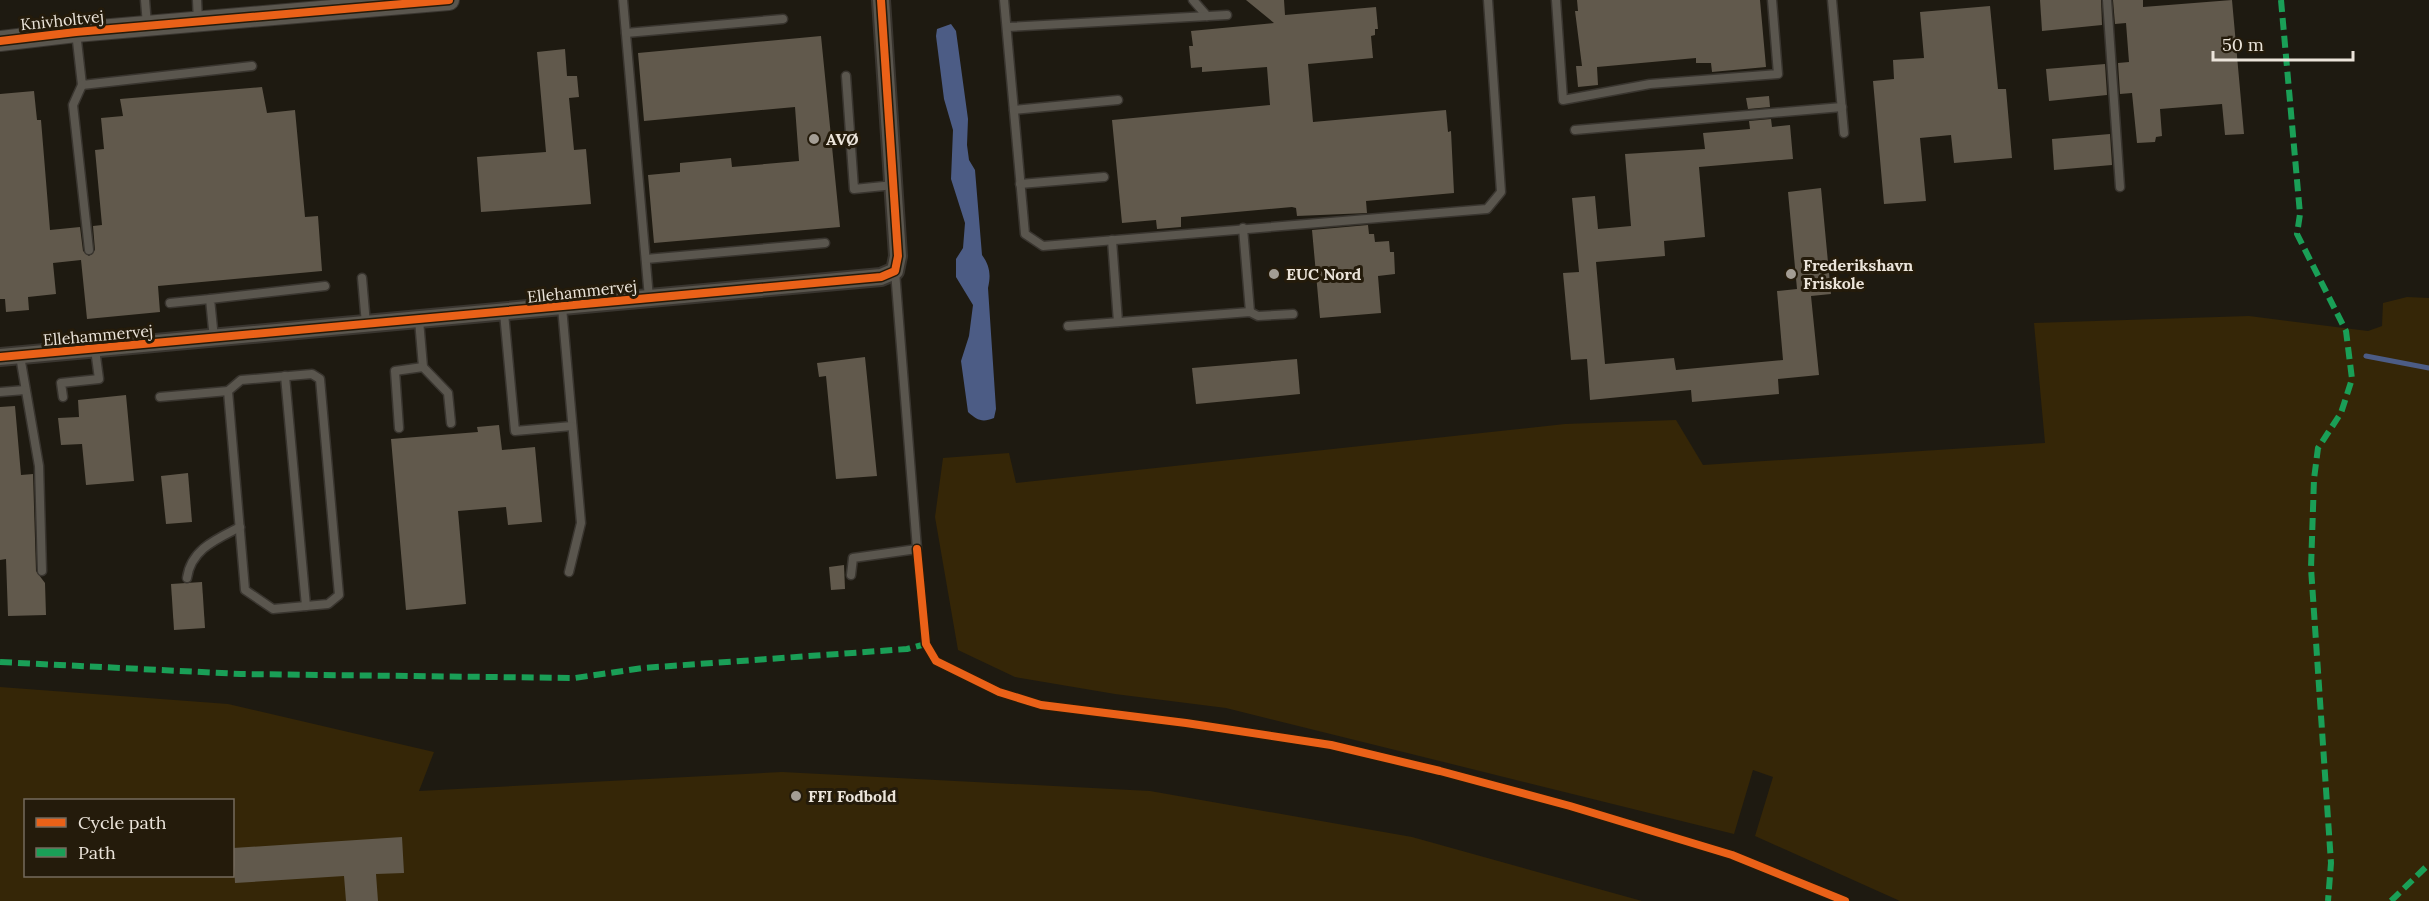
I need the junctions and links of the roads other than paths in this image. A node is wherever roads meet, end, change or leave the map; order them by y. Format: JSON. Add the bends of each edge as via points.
{"nodes":[{"id":1,"x":146,"y":0,"type":"edge"},
{"id":2,"x":197,"y":0,"type":"edge"},
{"id":3,"x":449,"y":0,"type":"edge"},
{"id":4,"x":623,"y":0,"type":"edge"},
{"id":5,"x":881,"y":0,"type":"edge"},
{"id":6,"x":1004,"y":0,"type":"edge"},
{"id":7,"x":1193,"y":0,"type":"edge"},
{"id":8,"x":1488,"y":0,"type":"edge"},
{"id":9,"x":1556,"y":0,"type":"edge"},
{"id":10,"x":1772,"y":0,"type":"edge"},
{"id":11,"x":1832,"y":0,"type":"edge"},
{"id":12,"x":2107,"y":0,"type":"edge"},
{"id":13,"x":1227,"y":15,"type":"dead end"},
{"id":14,"x":1207,"y":16,"type":"junction"},
{"id":15,"x":783,"y":19,"type":"dead end"},
{"id":16,"x":198,"y":21,"type":"junction"},
{"id":17,"x":147,"y":26,"type":"junction"},
{"id":18,"x":1007,"y":27,"type":"junction"},
{"id":19,"x":76,"y":32,"type":"junction"},
{"id":20,"x":626,"y":33,"type":"junction"},
{"id":21,"x":0,"y":41,"type":"edge"},
{"id":22,"x":252,"y":66,"type":"dead end"},
{"id":23,"x":846,"y":76,"type":"dead end"},
{"id":24,"x":82,"y":85,"type":"junction"},
{"id":25,"x":1118,"y":100,"type":"dead end"},
{"id":26,"x":1842,"y":106,"type":"junction"},
{"id":27,"x":1014,"y":110,"type":"junction"},
{"id":28,"x":1575,"y":130,"type":"dead end"},
{"id":29,"x":1844,"y":133,"type":"dead end"},
{"id":30,"x":1104,"y":177,"type":"dead end"},
{"id":31,"x":1020,"y":184,"type":"junction"},
{"id":32,"x":894,"y":185,"type":"junction"},
{"id":33,"x":2120,"y":187,"type":"dead end"},
{"id":34,"x":1244,"y":228,"type":"junction"},
{"id":35,"x":1112,"y":240,"type":"junction"},
{"id":36,"x":825,"y":243,"type":"dead end"},
{"id":37,"x":89,"y":250,"type":"dead end"},
{"id":38,"x":646,"y":258,"type":"junction"},
{"id":39,"x":894,"y":271,"type":"junction"},
{"id":40,"x":362,"y":278,"type":"dead end"},
{"id":41,"x":325,"y":286,"type":"dead end"},
{"id":42,"x":649,"y":298,"type":"junction"},
{"id":43,"x":210,"y":299,"type":"junction"},
{"id":44,"x":170,"y":303,"type":"dead end"},
{"id":45,"x":562,"y":307,"type":"junction"},
{"id":46,"x":1250,"y":312,"type":"junction"},
{"id":47,"x":504,"y":313,"type":"junction"},
{"id":48,"x":1293,"y":314,"type":"dead end"},
{"id":49,"x":420,"y":320,"type":"junction"},
{"id":50,"x":1118,"y":322,"type":"junction"},
{"id":51,"x":366,"y":325,"type":"junction"},
{"id":52,"x":1068,"y":326,"type":"dead end"},
{"id":53,"x":214,"y":339,"type":"junction"},
{"id":54,"x":95,"y":349,"type":"junction"},
{"id":55,"x":20,"y":356,"type":"junction"},
{"id":56,"x":0,"y":357,"type":"edge"},
{"id":57,"x":423,"y":368,"type":"junction"},
{"id":58,"x":285,"y":376,"type":"junction"},
{"id":59,"x":25,"y":390,"type":"junction"},
{"id":60,"x":228,"y":391,"type":"junction"},
{"id":61,"x":0,"y":392,"type":"edge"},
{"id":62,"x":63,"y":397,"type":"dead end"},
{"id":63,"x":160,"y":397,"type":"dead end"},
{"id":64,"x":451,"y":423,"type":"dead end"},
{"id":65,"x":572,"y":426,"type":"junction"},
{"id":66,"x":399,"y":428,"type":"dead end"},
{"id":67,"x":240,"y":527,"type":"junction"},
{"id":68,"x":42,"y":571,"type":"dead end"},
{"id":69,"x":570,"y":572,"type":"dead end"},
{"id":70,"x":851,"y":575,"type":"dead end"},
{"id":71,"x":187,"y":578,"type":"dead end"},
{"id":72,"x":306,"y":606,"type":"junction"}],
"edges":[{"from":1,"to":17,"type":"lane"},
{"from":2,"to":16,"type":"lane"},
{"from":3,"to":16,"type":"street","name":"Knivholtvej"},
{"from":4,"to":20,"type":"lane"},
{"from":5,"to":32,"type":"street"},
{"from":6,"to":18,"type":"lane"},
{"from":7,"to":14,"type":"lane"},
{"from":8,"to":34,"type":"lane","via":[[1501,192],[1487,209]]},
{"from":9,"to":10,"type":"lane","via":[[1563,100],[1650,84],[1778,74]]},
{"from":11,"to":26,"type":"lane"},
{"from":12,"to":33,"type":"lane"},
{"from":13,"to":14,"type":"lane"},
{"from":14,"to":18,"type":"lane"},
{"from":15,"to":20,"type":"lane"},
{"from":16,"to":17,"type":"street","name":"Knivholtvej"},
{"from":17,"to":19,"type":"street","name":"Knivholtvej"},
{"from":18,"to":27,"type":"lane"},
{"from":19,"to":21,"type":"street","name":"Knivholtvej"},
{"from":19,"to":24,"type":"lane"},
{"from":20,"to":38,"type":"lane"},
{"from":22,"to":24,"type":"lane"},
{"from":23,"to":32,"type":"lane","via":[[854,189]]},
{"from":24,"to":37,"type":"lane","via":[[73,105]]},
{"from":25,"to":27,"type":"lane"},
{"from":26,"to":28,"type":"lane"},
{"from":26,"to":29,"type":"lane"},
{"from":27,"to":31,"type":"lane"},
{"from":30,"to":31,"type":"lane"},
{"from":31,"to":35,"type":"lane","via":[[1025,234],[1042,246]]},
{"from":32,"to":39,"type":"street","via":[[898,256]]},
{"from":34,"to":35,"type":"lane"},
{"from":34,"to":46,"type":"lane"},
{"from":35,"to":50,"type":"lane"},
{"from":36,"to":38,"type":"lane"},
{"from":38,"to":42,"type":"lane"},
{"from":39,"to":42,"type":"street","name":"Ellehammervej","via":[[881,277]]},
{"from":39,"to":70,"type":"lane","via":[[917,549],[853,558]]},
{"from":40,"to":51,"type":"lane"},
{"from":41,"to":43,"type":"lane"},
{"from":42,"to":45,"type":"street","name":"Ellehammervej"},
{"from":43,"to":44,"type":"lane"},
{"from":43,"to":53,"type":"lane"},
{"from":45,"to":47,"type":"street","name":"Ellehammervej"},
{"from":45,"to":65,"type":"lane"},
{"from":46,"to":48,"type":"lane","via":[[1258,316]]},
{"from":46,"to":50,"type":"lane"},
{"from":47,"to":49,"type":"street","name":"Ellehammervej"},
{"from":47,"to":65,"type":"lane","via":[[515,430]]},
{"from":49,"to":51,"type":"street","name":"Ellehammervej"},
{"from":49,"to":57,"type":"lane"},
{"from":50,"to":52,"type":"lane"},
{"from":51,"to":53,"type":"street","name":"Ellehammervej"},
{"from":53,"to":54,"type":"street","name":"Ellehammervej"},
{"from":54,"to":55,"type":"street","name":"Ellehammervej"},
{"from":54,"to":62,"type":"lane","via":[[99,379],[61,383]]},
{"from":55,"to":56,"type":"street","name":"Ellehammervej"},
{"from":55,"to":59,"type":"lane"},
{"from":57,"to":64,"type":"lane","via":[[448,393]]},
{"from":57,"to":66,"type":"lane","via":[[395,371]]},
{"from":58,"to":60,"type":"lane","via":[[241,380]]},
{"from":58,"to":72,"type":"lane"},
{"from":58,"to":72,"type":"lane","via":[[312,374],[320,379],[339,595],[328,604]]},
{"from":59,"to":61,"type":"lane"},
{"from":59,"to":68,"type":"lane","via":[[39,466]]},
{"from":60,"to":63,"type":"lane"},
{"from":60,"to":67,"type":"lane"},
{"from":65,"to":69,"type":"lane","via":[[581,523]]},
{"from":67,"to":71,"type":"lane","via":[[206,544],[188,568]]},
{"from":67,"to":72,"type":"lane","via":[[245,590],[273,609]]}]}
